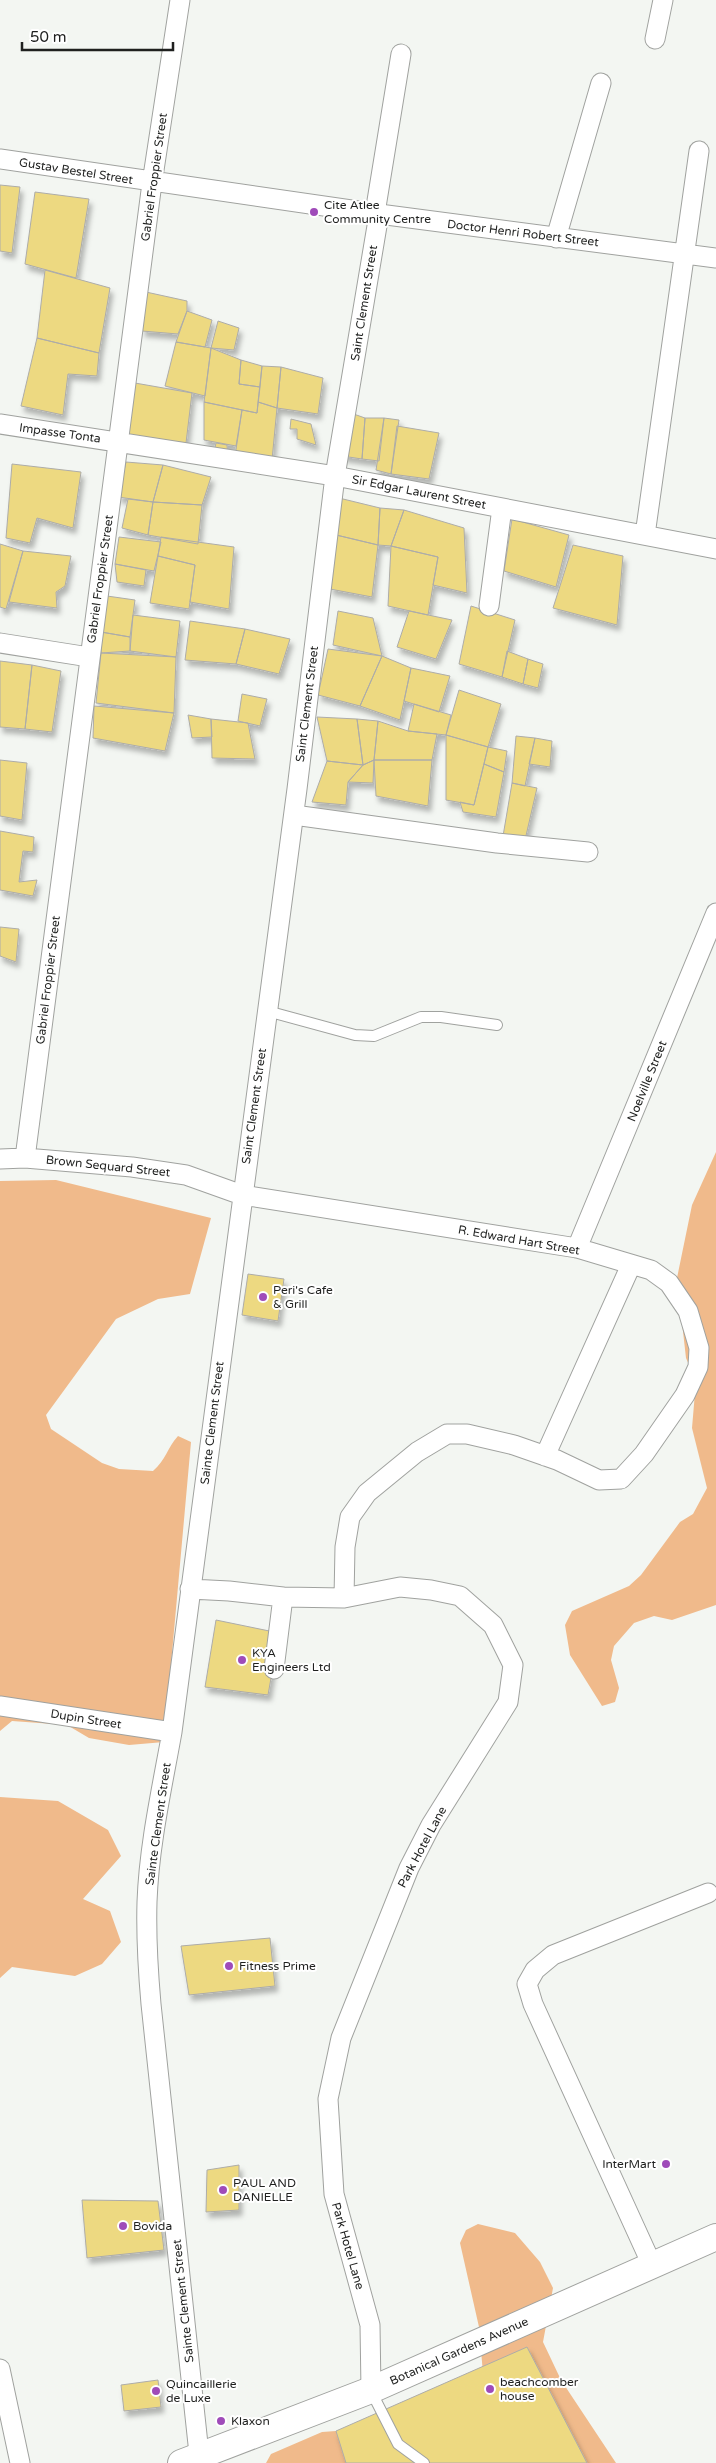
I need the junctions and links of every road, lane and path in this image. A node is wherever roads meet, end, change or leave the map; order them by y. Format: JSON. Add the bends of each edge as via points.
{"nodes":[{"id":1,"x":180,"y":0,"type":"edge"},
{"id":2,"x":663,"y":0,"type":"edge"},
{"id":3,"x":655,"y":38,"type":"dead end"},
{"id":4,"x":401,"y":54,"type":"dead end"},
{"id":5,"x":600,"y":83,"type":"dead end"},
{"id":6,"x":699,"y":151,"type":"dead end"},
{"id":7,"x":0,"y":160,"type":"edge"},
{"id":8,"x":152,"y":183,"type":"junction"},
{"id":9,"x":377,"y":214,"type":"junction"},
{"id":10,"x":556,"y":238,"type":"junction"},
{"id":11,"x":684,"y":252,"type":"junction"},
{"id":12,"x":716,"y":258,"type":"edge"},
{"id":13,"x":0,"y":424,"type":"edge"},
{"id":14,"x":120,"y":442,"type":"junction"},
{"id":15,"x":335,"y":476,"type":"junction"},
{"id":16,"x":502,"y":508,"type":"junction"},
{"id":17,"x":645,"y":536,"type":"junction"},
{"id":18,"x":716,"y":549,"type":"edge"},
{"id":19,"x":489,"y":606,"type":"dead end"},
{"id":20,"x":0,"y":643,"type":"edge"},
{"id":21,"x":89,"y":658,"type":"junction"},
{"id":22,"x":294,"y":815,"type":"junction"},
{"id":23,"x":588,"y":852,"type":"dead end"},
{"id":24,"x":716,"y":913,"type":"edge"},
{"id":25,"x":267,"y":1011,"type":"junction"},
{"id":26,"x":497,"y":1025,"type":"dead end"},
{"id":27,"x":25,"y":1158,"type":"junction"},
{"id":28,"x":0,"y":1159,"type":"edge"},
{"id":29,"x":242,"y":1195,"type":"junction"},
{"id":30,"x":577,"y":1248,"type":"junction"},
{"id":31,"x":631,"y":1265,"type":"junction"},
{"id":32,"x":545,"y":1456,"type":"junction"},
{"id":33,"x":190,"y":1589,"type":"junction"},
{"id":34,"x":283,"y":1598,"type":"junction"},
{"id":35,"x":344,"y":1598,"type":"junction"},
{"id":36,"x":274,"y":1670,"type":"dead end"},
{"id":37,"x":0,"y":1706,"type":"edge"},
{"id":38,"x":172,"y":1732,"type":"junction"},
{"id":39,"x":708,"y":1894,"type":"dead end"},
{"id":40,"x":716,"y":2237,"type":"edge"},
{"id":41,"x":652,"y":2265,"type":"junction"},
{"id":42,"x":0,"y":2369,"type":"edge"},
{"id":43,"x":371,"y":2390,"type":"junction"},
{"id":44,"x":193,"y":2460,"type":"edge"},
{"id":45,"x":20,"y":2463,"type":"edge"},
{"id":46,"x":424,"y":2463,"type":"edge"}],
"edges":[{"from":1,"to":8,"type":"street","name":"Gabriel Froppier Street"},
{"from":2,"to":3,"type":"street"},
{"from":4,"to":9,"type":"street","name":"Saint Clement Street"},
{"from":5,"to":10,"type":"street"},
{"from":6,"to":11,"type":"street"},
{"from":7,"to":8,"type":"street","name":"Gustav Bestel Street"},
{"from":8,"to":9,"type":"street","name":"Doctor Henri Robert Street"},
{"from":8,"to":14,"type":"street","name":"Gabriel Froppier Street"},
{"from":9,"to":10,"type":"street","name":"Doctor Henri Robert Street"},
{"from":9,"to":15,"type":"street","name":"Saint Clement Street"},
{"from":10,"to":11,"type":"street","name":"Doctor Henri Robert Street"},
{"from":11,"to":12,"type":"street","name":"Doctor Henri Robert Street"},
{"from":11,"to":17,"type":"street"},
{"from":13,"to":14,"type":"street","name":"Impasse Tonta"},
{"from":14,"to":15,"type":"street","name":"Sir Edgar Laurent Street"},
{"from":14,"to":21,"type":"street","name":"Gabriel Froppier Street"},
{"from":15,"to":16,"type":"street","name":"Sir Edgar Laurent Street"},
{"from":15,"to":22,"type":"street","name":"Saint Clement Street"},
{"from":16,"to":17,"type":"street","name":"Sir Edgar Laurent Street"},
{"from":16,"to":19,"type":"street"},
{"from":17,"to":18,"type":"street","name":"Sir Edgar Laurent Street"},
{"from":20,"to":21,"type":"street"},
{"from":21,"to":27,"type":"street","name":"Gabriel Froppier Street"},
{"from":22,"to":23,"type":"street"},
{"from":22,"to":25,"type":"street","name":"Saint Clement Street"},
{"from":24,"to":30,"type":"street","name":"Noelville Street"},
{"from":25,"to":26,"type":"lane","via":[[355,1035],[374,1036],[421,1017]]},
{"from":25,"to":29,"type":"street","name":"Saint Clement Street"},
{"from":27,"to":28,"type":"street","name":"Brown Sequard Street"},
{"from":27,"to":29,"type":"street","name":"Brown Sequard Street","via":[[186,1175]]},
{"from":29,"to":30,"type":"street","name":"R. Edward Hart Street"},
{"from":29,"to":33,"type":"street","name":"Sainte Clement Street"},
{"from":30,"to":31,"type":"street","name":"R. Edward Hart Street"},
{"from":31,"to":32,"type":"street"},
{"from":31,"to":32,"type":"street","name":"R. Edward Hart Street","via":[[651,1270],[669,1283],[688,1311],[699,1348],[698,1367],[685,1395],[644,1454],[621,1480],[599,1480]]},
{"from":32,"to":35,"type":"street","via":[[514,1444],[467,1434],[447,1434],[417,1452],[367,1493],[350,1517],[344,1547]]},
{"from":33,"to":34,"type":"street","name":"Park Hotel Lane","via":[[229,1590]]},
{"from":33,"to":38,"type":"street","name":"Sainte Clement Street"},
{"from":34,"to":35,"type":"street","name":"Park Hotel Lane"},
{"from":34,"to":36,"type":"street"},
{"from":35,"to":43,"type":"street","name":"Park Hotel Lane","via":[[400,1588],[460,1596],[493,1625],[513,1666],[508,1702],[431,1825],[409,1868],[341,2038],[328,2098],[334,2194],[370,2324]]},
{"from":37,"to":38,"type":"street","name":"Dupin Street"},
{"from":38,"to":44,"type":"street","name":"Sainte Clement Street","via":[[150,1861],[147,1953]]},
{"from":39,"to":41,"type":"street","via":[[553,1956],[536,1970],[527,1984],[533,2004]]},
{"from":40,"to":41,"type":"street","name":"Botanical Gardens Avenue"},
{"from":41,"to":43,"type":"street","name":"Botanical Gardens Avenue"},
{"from":42,"to":45,"type":"street"},
{"from":43,"to":44,"type":"street","name":"Botanical Gardens Avenue"},
{"from":43,"to":46,"type":"lane","via":[[398,2444]]}]}
